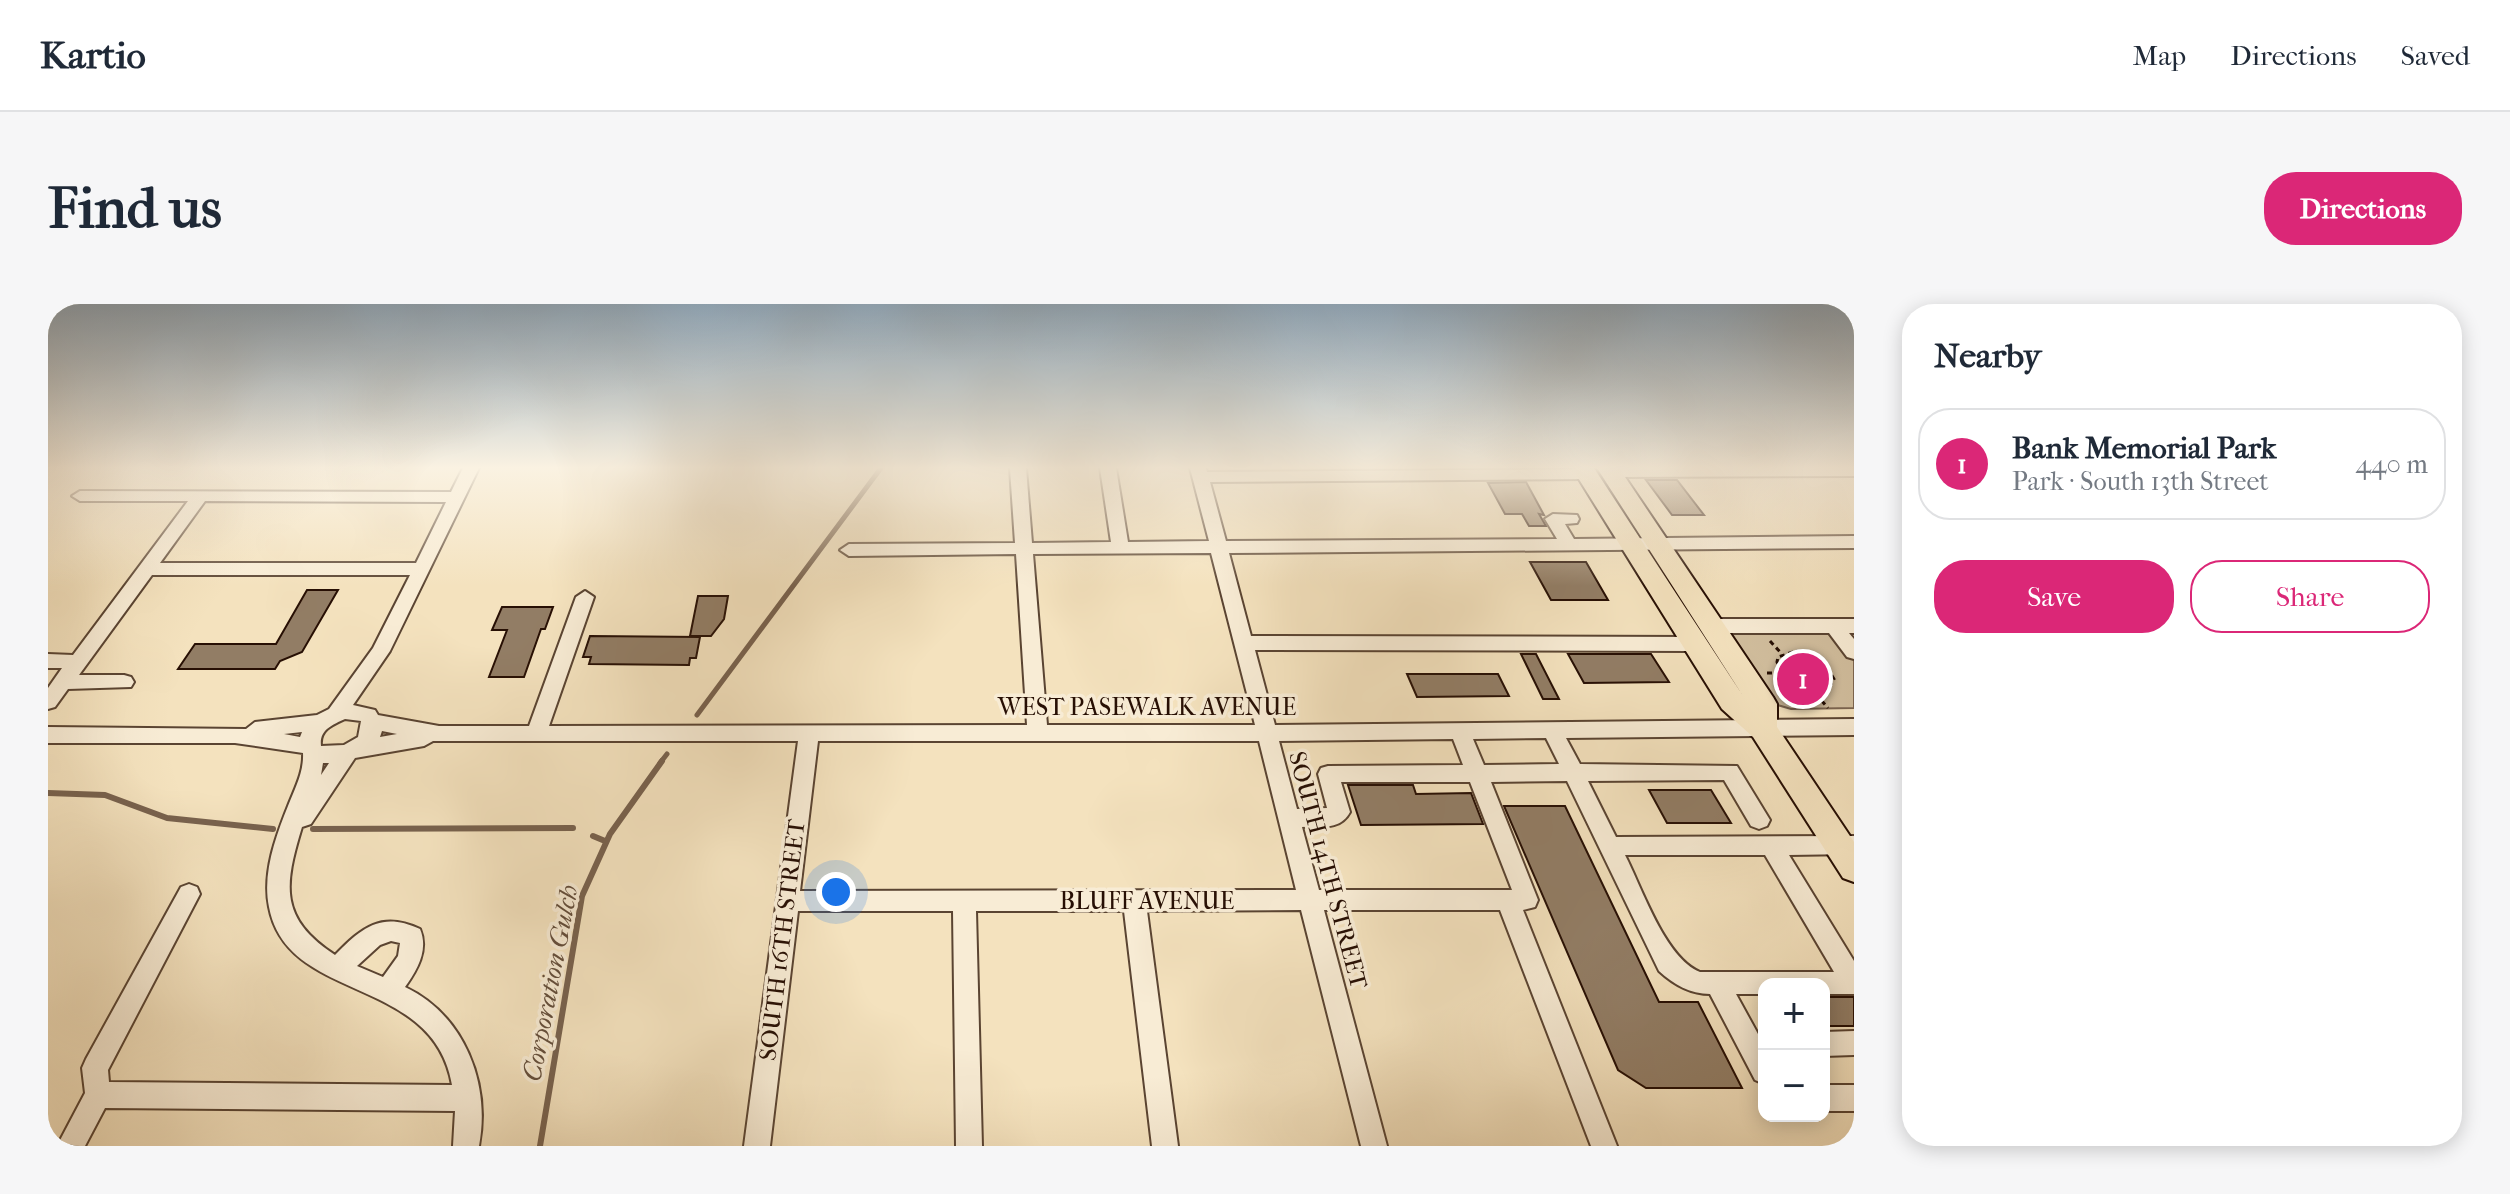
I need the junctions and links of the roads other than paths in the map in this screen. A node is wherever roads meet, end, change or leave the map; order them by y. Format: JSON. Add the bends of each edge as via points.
{"nodes":[{"id":1,"x":192,"y":507,"type":"edge"},
{"id":2,"x":452,"y":507,"type":"edge"},
{"id":3,"x":1021,"y":507,"type":"edge"},
{"id":4,"x":1114,"y":507,"type":"edge"},
{"id":5,"x":1209,"y":507,"type":"edge"},
{"id":6,"x":1613,"y":507,"type":"edge"},
{"id":7,"x":1627,"y":507,"type":"edge"},
{"id":8,"x":1571,"y":519,"type":"dead end"},
{"id":9,"x":1854,"y":542,"type":"edge"},
{"id":10,"x":1658,"y":544,"type":"junction"},
{"id":11,"x":1569,"y":545,"type":"junction"},
{"id":12,"x":1630,"y":545,"type":"junction"},
{"id":13,"x":1219,"y":548,"type":"junction"},
{"id":14,"x":1024,"y":549,"type":"junction"},
{"id":15,"x":1121,"y":549,"type":"junction"},
{"id":16,"x":849,"y":550,"type":"dead end"},
{"id":17,"x":146,"y":569,"type":"junction"},
{"id":18,"x":421,"y":569,"type":"junction"},
{"id":19,"x":585,"y":597,"type":"dead end"},
{"id":20,"x":1844,"y":626,"type":"edge"},
{"id":21,"x":1702,"y":635,"type":"junction"},
{"id":22,"x":1243,"y":643,"type":"junction"},
{"id":23,"x":381,"y":651,"type":"junction"},
{"id":24,"x":1854,"y":652,"type":"edge"},
{"id":25,"x":48,"y":661,"type":"edge"},
{"id":26,"x":78,"y":662,"type":"junction"},
{"id":27,"x":63,"y":682,"type":"junction"},
{"id":28,"x":124,"y":682,"type":"dead end"},
{"id":29,"x":48,"y":702,"type":"edge"},
{"id":30,"x":329,"y":718,"type":"junction"},
{"id":31,"x":370,"y":719,"type":"junction"},
{"id":32,"x":1854,"y":727,"type":"edge"},
{"id":33,"x":1763,"y":729,"type":"junction"},
{"id":34,"x":1460,"y":731,"type":"junction"},
{"id":35,"x":1553,"y":731,"type":"junction"},
{"id":36,"x":537,"y":733,"type":"junction"},
{"id":37,"x":809,"y":733,"type":"junction"},
{"id":38,"x":1038,"y":733,"type":"junction"},
{"id":39,"x":1266,"y":733,"type":"junction"},
{"id":40,"x":439,"y":734,"type":"junction"},
{"id":41,"x":48,"y":735,"type":"edge"},
{"id":42,"x":235,"y":735,"type":"junction"},
{"id":43,"x":311,"y":749,"type":"junction"},
{"id":44,"x":352,"y":751,"type":"junction"},
{"id":45,"x":1574,"y":773,"type":"junction"},
{"id":46,"x":1477,"y":774,"type":"junction"},
{"id":47,"x":1288,"y":818,"type":"junction"},
{"id":48,"x":1759,"y":820,"type":"dead end"},
{"id":49,"x":293,"y":831,"type":"junction"},
{"id":50,"x":1610,"y":846,"type":"junction"},
{"id":51,"x":1771,"y":846,"type":"junction"},
{"id":52,"x":1849,"y":853,"type":"edge"},
{"id":53,"x":189,"y":894,"type":"dead end"},
{"id":54,"x":1508,"y":900,"type":"junction"},
{"id":55,"x":786,"y":901,"type":"junction"},
{"id":56,"x":1134,"y":901,"type":"junction"},
{"id":57,"x":1309,"y":901,"type":"junction"},
{"id":58,"x":964,"y":902,"type":"junction"},
{"id":59,"x":339,"y":968,"type":"junction"},
{"id":60,"x":1717,"y":983,"type":"junction"},
{"id":61,"x":1830,"y":985,"type":"edge"},
{"id":62,"x":388,"y":990,"type":"junction"},
{"id":63,"x":1758,"y":991,"type":"edge"},
{"id":64,"x":1854,"y":1043,"type":"edge"},
{"id":65,"x":1830,"y":1044,"type":"edge"},
{"id":66,"x":1758,"y":1060,"type":"edge"},
{"id":67,"x":98,"y":1095,"type":"junction"},
{"id":68,"x":467,"y":1098,"type":"junction"},
{"id":69,"x":1830,"y":1098,"type":"edge"},
{"id":70,"x":1854,"y":1098,"type":"edge"},
{"id":71,"x":70,"y":1146,"type":"edge"},
{"id":72,"x":466,"y":1146,"type":"edge"},
{"id":73,"x":757,"y":1146,"type":"edge"},
{"id":74,"x":969,"y":1146,"type":"edge"},
{"id":75,"x":1165,"y":1146,"type":"edge"},
{"id":76,"x":1374,"y":1146,"type":"edge"},
{"id":77,"x":1604,"y":1146,"type":"edge"}],
"edges":[{"from":1,"to":17,"type":"street"},
{"from":2,"to":18,"type":"street"},
{"from":3,"to":14,"type":"street"},
{"from":4,"to":15,"type":"street"},
{"from":5,"to":13,"type":"street","name":"SOUTH 14TH STREET"},
{"from":6,"to":12,"type":"highway"},
{"from":7,"to":10,"type":"highway"},
{"from":8,"to":11,"type":"street","via":[[1553,519]]},
{"from":9,"to":10,"type":"street"},
{"from":10,"to":12,"type":"street"},
{"from":10,"to":21,"type":"highway"},
{"from":11,"to":12,"type":"street"},
{"from":11,"to":13,"type":"street"},
{"from":12,"to":21,"type":"highway"},
{"from":13,"to":15,"type":"street"},
{"from":13,"to":22,"type":"street","name":"SOUTH 14TH STREET"},
{"from":14,"to":15,"type":"street"},
{"from":14,"to":16,"type":"street"},
{"from":14,"to":38,"type":"street"},
{"from":17,"to":18,"type":"street"},
{"from":17,"to":26,"type":"street"},
{"from":18,"to":23,"type":"street"},
{"from":19,"to":36,"type":"street"},
{"from":20,"to":21,"type":"street"},
{"from":20,"to":24,"type":"street"},
{"from":21,"to":22,"type":"street"},
{"from":21,"to":33,"type":"highway","via":[[1732,702]]},
{"from":22,"to":39,"type":"street","name":"SOUTH 14TH STREET"},
{"from":23,"to":30,"type":"street"},
{"from":23,"to":31,"type":"street","via":[[370,691]]},
{"from":25,"to":26,"type":"street"},
{"from":26,"to":27,"type":"street"},
{"from":27,"to":28,"type":"street"},
{"from":27,"to":29,"type":"street"},
{"from":30,"to":31,"type":"street","name":"WEST PASEWALK AVENUE","via":[[354,711]]},
{"from":30,"to":42,"type":"street"},
{"from":30,"to":43,"type":"street","via":[[309,738]]},
{"from":31,"to":40,"type":"street","name":"WEST PASEWALK AVENUE"},
{"from":31,"to":44,"type":"street","via":[[367,740]]},
{"from":32,"to":33,"type":"street","name":"WEST PASEWALK AVENUE"},
{"from":33,"to":35,"type":"street","name":"WEST PASEWALK AVENUE"},
{"from":33,"to":52,"type":"highway"},
{"from":34,"to":35,"type":"street","name":"WEST PASEWALK AVENUE"},
{"from":34,"to":39,"type":"street","name":"WEST PASEWALK AVENUE"},
{"from":34,"to":46,"type":"street"},
{"from":35,"to":45,"type":"street"},
{"from":36,"to":37,"type":"street","name":"WEST PASEWALK AVENUE"},
{"from":36,"to":40,"type":"street","name":"WEST PASEWALK AVENUE"},
{"from":37,"to":38,"type":"street","name":"WEST PASEWALK AVENUE"},
{"from":37,"to":55,"type":"street","name":"SOUTH 16TH STREET"},
{"from":38,"to":39,"type":"street","name":"WEST PASEWALK AVENUE"},
{"from":39,"to":47,"type":"street","name":"SOUTH 14TH STREET"},
{"from":40,"to":44,"type":"street","name":"WEST PASEWALK AVENUE"},
{"from":41,"to":42,"type":"street"},
{"from":42,"to":43,"type":"street"},
{"from":43,"to":44,"type":"street","name":"WEST PASEWALK AVENUE","via":[[333,757]]},
{"from":43,"to":49,"type":"street","via":[[314,761]]},
{"from":44,"to":49,"type":"street"},
{"from":45,"to":46,"type":"street"},
{"from":45,"to":48,"type":"street","via":[[1730,772]]},
{"from":45,"to":50,"type":"street"},
{"from":46,"to":47,"type":"street","via":[[1328,774],[1339,812],[1334,817]]},
{"from":46,"to":54,"type":"street","via":[[1527,900]]},
{"from":47,"to":57,"type":"street","name":"SOUTH 14TH STREET"},
{"from":49,"to":59,"type":"street","via":[[282,856],[279,906],[286,925],[308,952]]},
{"from":50,"to":51,"type":"street"},
{"from":50,"to":60,"type":"street","via":[[1667,963],[1682,976]]},
{"from":51,"to":52,"type":"street"},
{"from":51,"to":61,"type":"street","via":[[1854,983]]},
{"from":53,"to":67,"type":"street","via":[[95,1068]]},
{"from":54,"to":57,"type":"street","name":"BLUFF AVENUE"},
{"from":54,"to":77,"type":"street"},
{"from":55,"to":58,"type":"street","name":"BLUFF AVENUE"},
{"from":55,"to":73,"type":"street","name":"SOUTH 16TH STREET"},
{"from":56,"to":57,"type":"street","name":"BLUFF AVENUE"},
{"from":56,"to":58,"type":"street","name":"BLUFF AVENUE"},
{"from":56,"to":75,"type":"street"},
{"from":57,"to":76,"type":"street","name":"SOUTH 14TH STREET"},
{"from":58,"to":74,"type":"street"},
{"from":59,"to":62,"type":"street"},
{"from":59,"to":62,"type":"street","via":[[377,933],[404,931],[413,945]]},
{"from":60,"to":63,"type":"street"},
{"from":60,"to":66,"type":"street"},
{"from":62,"to":68,"type":"street","via":[[426,1011],[448,1035],[460,1057]]},
{"from":64,"to":65,"type":"street"},
{"from":67,"to":68,"type":"street"},
{"from":67,"to":71,"type":"street"},
{"from":68,"to":72,"type":"street"},
{"from":69,"to":70,"type":"street"}]}
